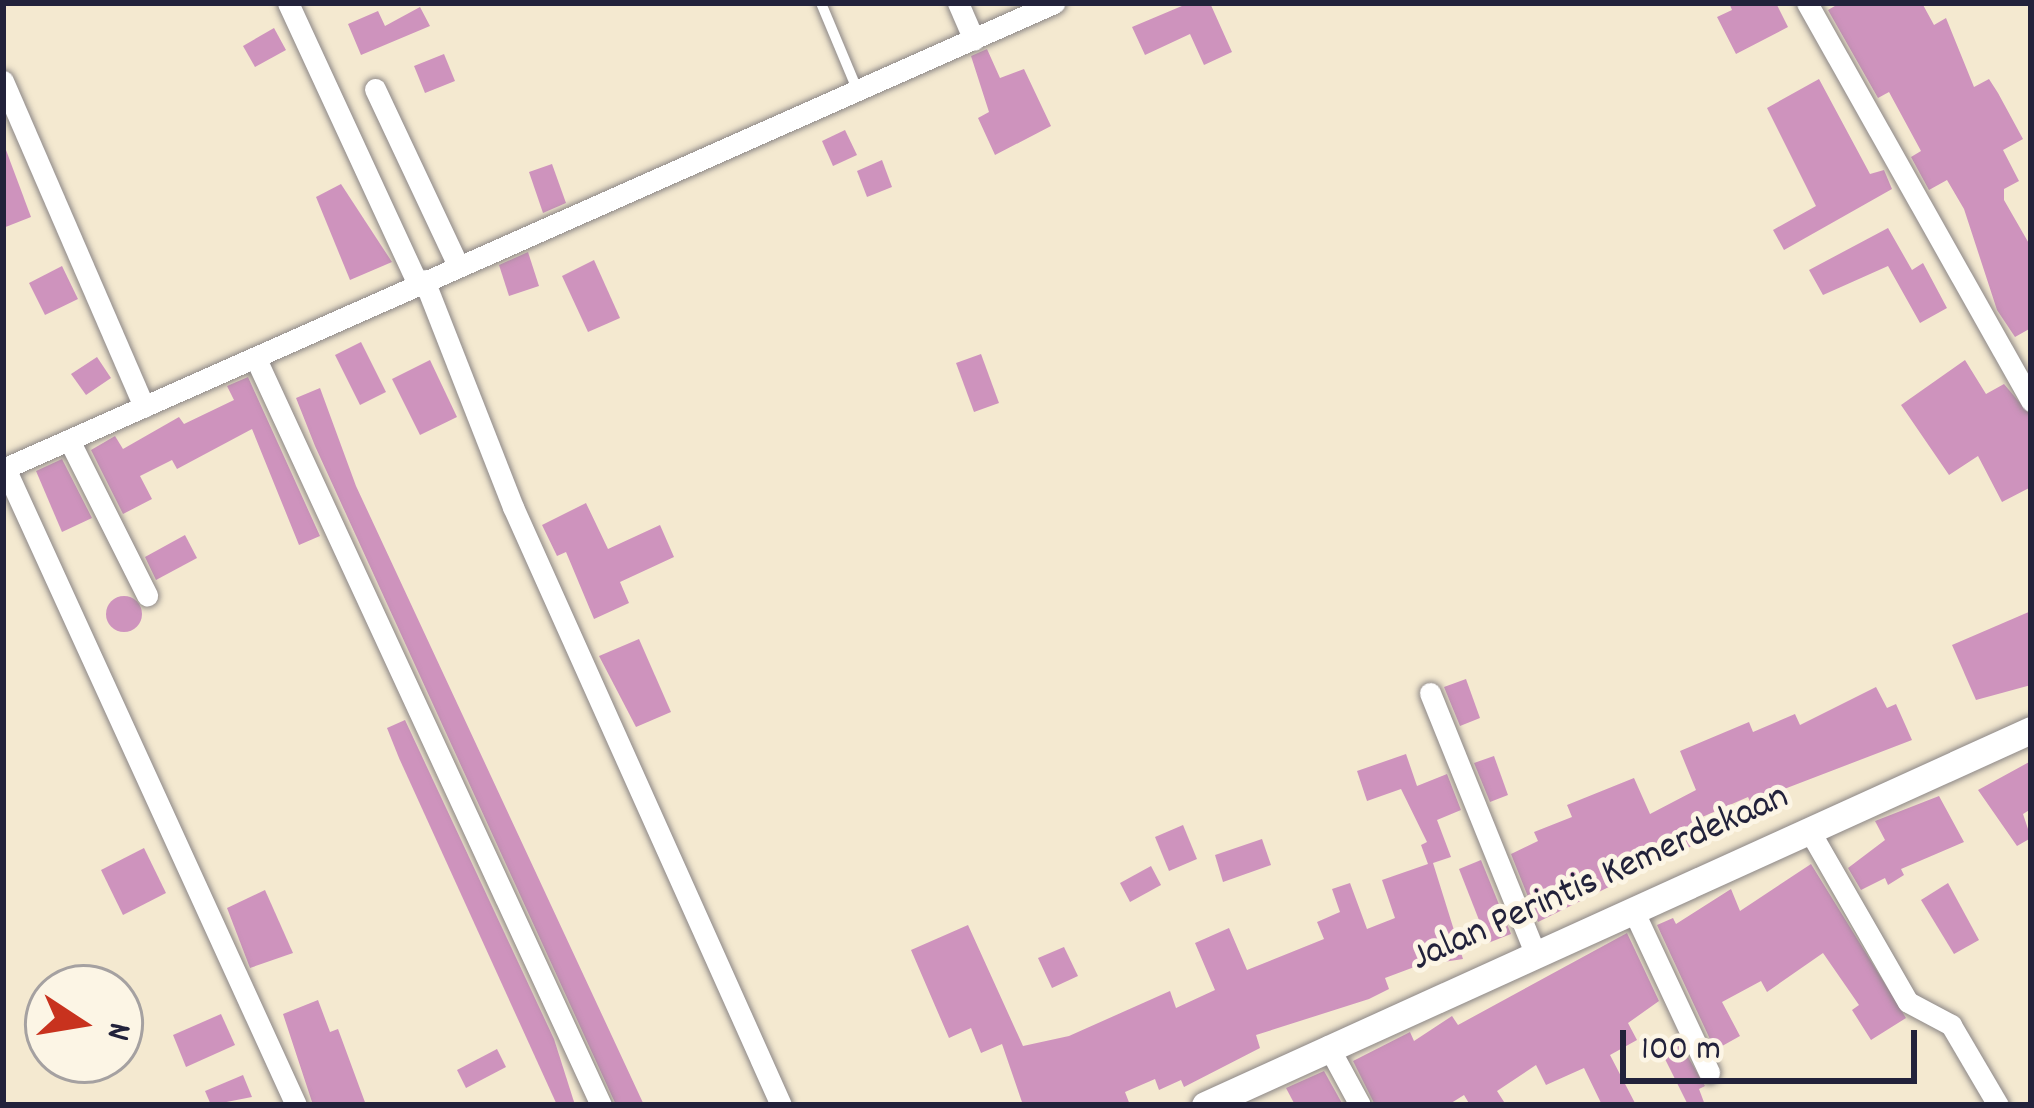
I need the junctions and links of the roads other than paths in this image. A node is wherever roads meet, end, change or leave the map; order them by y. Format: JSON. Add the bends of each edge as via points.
{"nodes":[{"id":1,"x":288,"y":3,"type":"edge"},
{"id":2,"x":821,"y":3,"type":"edge"},
{"id":3,"x":958,"y":3,"type":"edge"},
{"id":4,"x":1054,"y":3,"type":"edge"},
{"id":5,"x":1807,"y":3,"type":"edge"},
{"id":6,"x":974,"y":40,"type":"junction"},
{"id":7,"x":3,"y":81,"type":"edge"},
{"id":8,"x":374,"y":89,"type":"dead end"},
{"id":9,"x":859,"y":94,"type":"junction"},
{"id":10,"x":458,"y":265,"type":"junction"},
{"id":11,"x":421,"y":282,"type":"junction"},
{"id":12,"x":256,"y":359,"type":"junction"},
{"id":13,"x":2031,"y":401,"type":"edge"},
{"id":14,"x":144,"y":407,"type":"junction"},
{"id":15,"x":69,"y":440,"type":"junction"},
{"id":16,"x":4,"y":469,"type":"edge"},
{"id":17,"x":147,"y":595,"type":"dead end"},
{"id":18,"x":1430,"y":693,"type":"dead end"},
{"id":19,"x":2031,"y":730,"type":"edge"},
{"id":20,"x":1809,"y":830,"type":"junction"},
{"id":21,"x":1634,"y":912,"type":"junction"},
{"id":22,"x":1535,"y":953,"type":"junction"},
{"id":23,"x":1328,"y":1046,"type":"junction"},
{"id":24,"x":1709,"y":1072,"type":"dead end"},
{"id":25,"x":296,"y":1105,"type":"edge"},
{"id":26,"x":601,"y":1105,"type":"edge"},
{"id":27,"x":781,"y":1105,"type":"edge"},
{"id":28,"x":1205,"y":1105,"type":"edge"},
{"id":29,"x":1360,"y":1105,"type":"edge"},
{"id":30,"x":1998,"y":1105,"type":"edge"}],
"edges":[{"from":1,"to":11,"type":"street"},
{"from":2,"to":9,"type":"lane"},
{"from":3,"to":6,"type":"street"},
{"from":4,"to":6,"type":"street"},
{"from":5,"to":13,"type":"street"},
{"from":6,"to":9,"type":"street"},
{"from":7,"to":14,"type":"street"},
{"from":8,"to":10,"type":"street"},
{"from":9,"to":10,"type":"street"},
{"from":10,"to":11,"type":"street"},
{"from":11,"to":12,"type":"street"},
{"from":11,"to":27,"type":"street"},
{"from":12,"to":14,"type":"street"},
{"from":12,"to":26,"type":"street"},
{"from":14,"to":15,"type":"street"},
{"from":15,"to":16,"type":"street"},
{"from":15,"to":17,"type":"street"},
{"from":16,"to":25,"type":"street"},
{"from":18,"to":22,"type":"street"},
{"from":19,"to":20,"type":"street","name":"Jalan Perintis Kemerdekaan"},
{"from":20,"to":21,"type":"street","name":"Jalan Perintis Kemerdekaan"},
{"from":20,"to":30,"type":"street","via":[[1907,1002],[1951,1025]]},
{"from":21,"to":22,"type":"street","name":"Jalan Perintis Kemerdekaan"},
{"from":21,"to":24,"type":"street"},
{"from":22,"to":23,"type":"street","name":"Jalan Perintis Kemerdekaan"},
{"from":23,"to":28,"type":"street","name":"Jalan Perintis Kemerdekaan"},
{"from":23,"to":29,"type":"street"}]}
